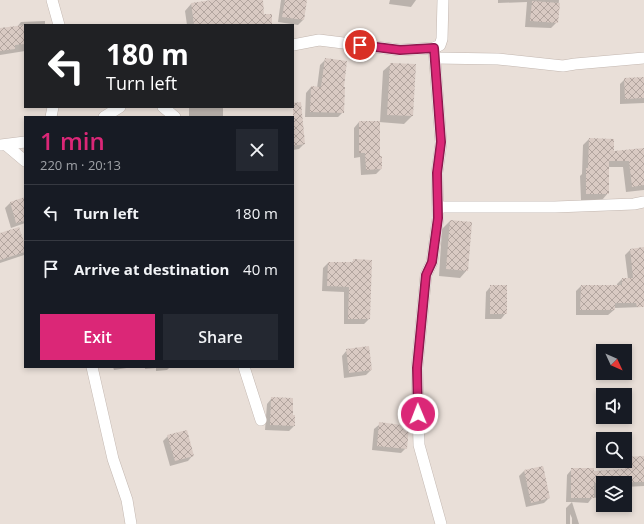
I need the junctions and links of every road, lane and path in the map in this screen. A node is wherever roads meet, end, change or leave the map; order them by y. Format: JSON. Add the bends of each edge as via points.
{"nodes":[{"id":1,"x":52,"y":0,"type":"edge"},
{"id":2,"x":443,"y":0,"type":"edge"},
{"id":3,"x":59,"y":24,"type":"edge"},
{"id":4,"x":294,"y":45,"type":"edge"},
{"id":5,"x":434,"y":53,"type":"junction"},
{"id":6,"x":644,"y":58,"type":"edge"},
{"id":7,"x":118,"y":108,"type":"edge"},
{"id":8,"x":164,"y":108,"type":"edge"},
{"id":9,"x":106,"y":116,"type":"edge"},
{"id":10,"x":174,"y":116,"type":"edge"},
{"id":11,"x":24,"y":142,"type":"edge"},
{"id":12,"x":3,"y":145,"type":"edge"},
{"id":13,"x":24,"y":160,"type":"edge"},
{"id":14,"x":644,"y":202,"type":"edge"},
{"id":15,"x":438,"y":207,"type":"junction"},
{"id":16,"x":92,"y":368,"type":"edge"},
{"id":17,"x":244,"y":368,"type":"edge"},
{"id":18,"x":261,"y":420,"type":"dead end"},
{"id":19,"x":131,"y":524,"type":"edge"},
{"id":20,"x":441,"y":524,"type":"edge"}],
"edges":[{"from":1,"to":3,"type":"street"},
{"from":2,"to":5,"type":"street","via":[[442,39]]},
{"from":4,"to":5,"type":"street","via":[[319,40]]},
{"from":5,"to":6,"type":"street","via":[[563,66]]},
{"from":5,"to":15,"type":"street","via":[[441,142],[437,173]]},
{"from":7,"to":9,"type":"street"},
{"from":8,"to":10,"type":"street"},
{"from":11,"to":12,"type":"street"},
{"from":12,"to":13,"type":"street"},
{"from":14,"to":15,"type":"street","via":[[555,207]]},
{"from":15,"to":20,"type":"street","via":[[432,262],[426,275],[417,368],[419,445]]},
{"from":16,"to":19,"type":"street"},
{"from":17,"to":18,"type":"street"}]}
